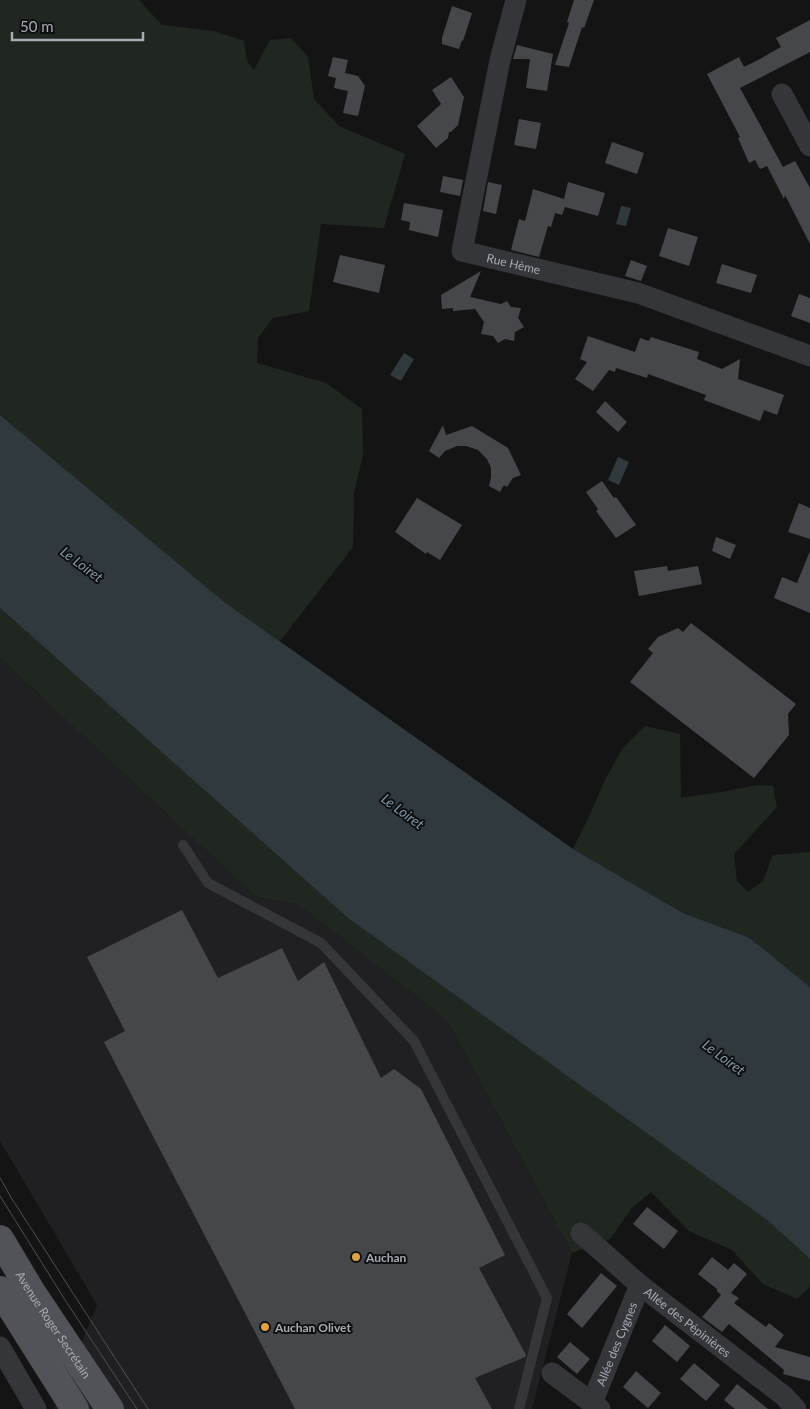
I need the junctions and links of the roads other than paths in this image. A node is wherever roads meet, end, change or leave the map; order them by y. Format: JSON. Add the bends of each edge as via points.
{"nodes":[{"id":1,"x":516,"y":0,"type":"edge"},
{"id":2,"x":782,"y":94,"type":"dead end"},
{"id":3,"x":810,"y":146,"type":"edge"},
{"id":4,"x":810,"y":356,"type":"edge"},
{"id":5,"x":182,"y":845,"type":"dead end"},
{"id":6,"x":581,"y":1233,"type":"dead end"},
{"id":7,"x":0,"y":1239,"type":"edge"},
{"id":8,"x":640,"y":1285,"type":"junction"},
{"id":9,"x":0,"y":1290,"type":"edge"},
{"id":10,"x":0,"y":1348,"type":"edge"},
{"id":11,"x":552,"y":1373,"type":"dead end"},
{"id":12,"x":596,"y":1406,"type":"edge"},
{"id":13,"x":36,"y":1409,"type":"edge"},
{"id":14,"x":75,"y":1409,"type":"edge"},
{"id":15,"x":110,"y":1409,"type":"edge"},
{"id":16,"x":519,"y":1409,"type":"edge"},
{"id":17,"x":796,"y":1409,"type":"edge"}],
"edges":[{"from":1,"to":4,"type":"street","name":"Rue Hème","via":[[500,60],[462,250],[638,294]]},
{"from":2,"to":3,"type":"street"},
{"from":5,"to":16,"type":"lane","via":[[208,883],[321,942],[414,1041],[548,1298]]},
{"from":6,"to":8,"type":"street","name":"Allée des Pépinières"},
{"from":7,"to":15,"type":"main road","name":"Avenue Roger Secrétain"},
{"from":8,"to":12,"type":"street","name":"Allée des Cygnes"},
{"from":8,"to":17,"type":"street","name":"Allée des Pépinières","via":[[784,1396]]},
{"from":9,"to":14,"type":"main road"},
{"from":10,"to":13,"type":"street"},
{"from":11,"to":12,"type":"street","name":"Allée des Cygnes"}]}
